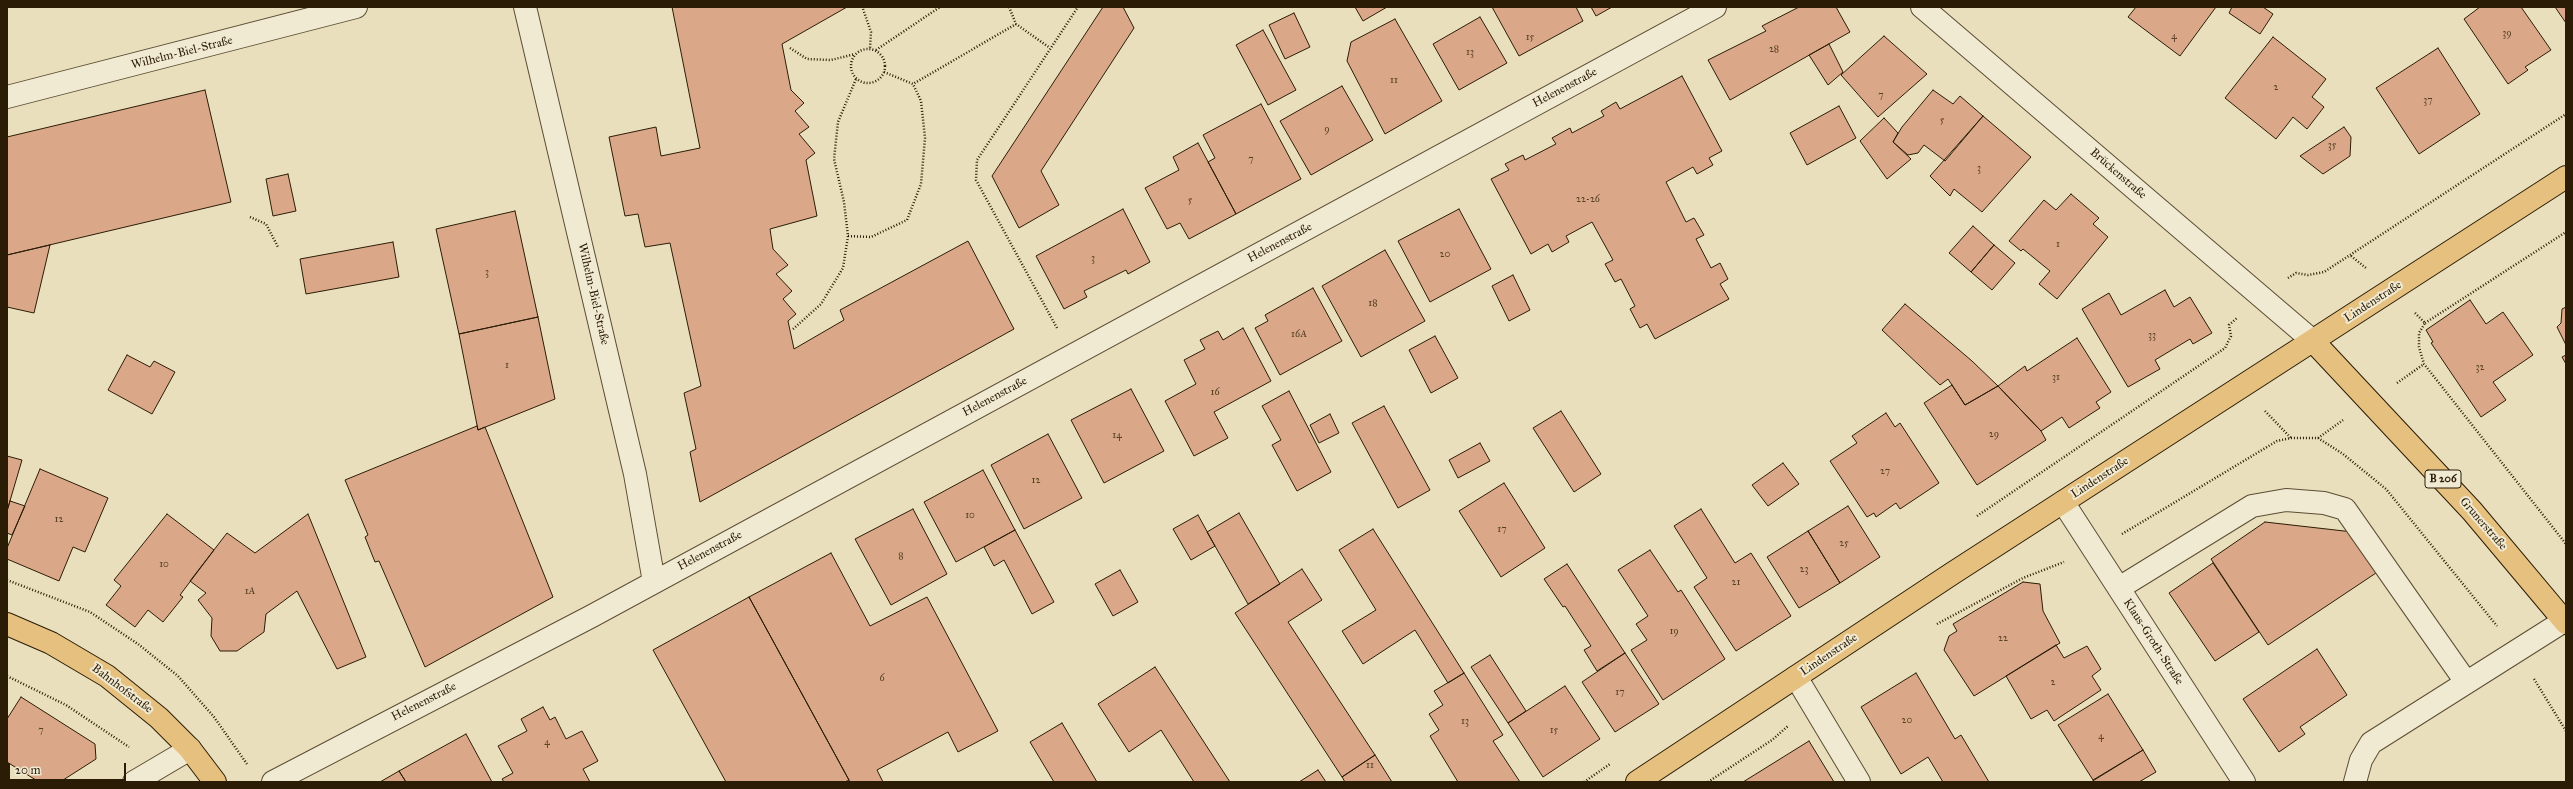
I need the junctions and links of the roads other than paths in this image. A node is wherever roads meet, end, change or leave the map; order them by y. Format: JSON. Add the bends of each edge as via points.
{"nodes":[{"id":1,"x":356,"y":7,"type":"edge"},
{"id":2,"x":525,"y":7,"type":"edge"},
{"id":3,"x":1715,"y":7,"type":"edge"},
{"id":4,"x":1922,"y":7,"type":"edge"},
{"id":5,"x":7,"y":97,"type":"edge"},
{"id":6,"x":2566,"y":177,"type":"edge"},
{"id":7,"x":2313,"y":341,"type":"junction"},
{"id":8,"x":2063,"y":502,"type":"junction"},
{"id":9,"x":654,"y":582,"type":"junction"},
{"id":10,"x":2119,"y":588,"type":"junction"},
{"id":11,"x":2565,"y":622,"type":"edge"},
{"id":12,"x":7,"y":624,"type":"edge"},
{"id":13,"x":1796,"y":677,"type":"junction"},
{"id":14,"x":2466,"y":682,"type":"junction"},
{"id":15,"x":190,"y":750,"type":"junction"},
{"id":16,"x":134,"y":782,"type":"edge"},
{"id":17,"x":215,"y":782,"type":"edge"},
{"id":18,"x":273,"y":782,"type":"edge"},
{"id":19,"x":1637,"y":782,"type":"edge"},
{"id":20,"x":1859,"y":782,"type":"edge"},
{"id":21,"x":2244,"y":782,"type":"edge"},
{"id":22,"x":2355,"y":782,"type":"edge"}],
"edges":[{"from":1,"to":5,"type":"street","name":"Wilhelm-Biel-Straße"},
{"from":2,"to":9,"type":"street","name":"Wilhelm-Biel-Straße","via":[[635,474]]},
{"from":3,"to":9,"type":"street","name":"Helenenstraße"},
{"from":4,"to":7,"type":"street","name":"Brückenstraße"},
{"from":6,"to":7,"type":"main road","name":"Lindenstraße"},
{"from":7,"to":8,"type":"main road","name":"Lindenstraße"},
{"from":7,"to":11,"type":"main road","name":"Grunerstraße","number":"B 206","via":[[2472,511]]},
{"from":8,"to":10,"type":"street","name":"Klaus-Groth-Straße"},
{"from":8,"to":13,"type":"main road","name":"Lindenstraße"},
{"from":9,"to":18,"type":"street","name":"Helenenstraße"},
{"from":10,"to":14,"type":"street","via":[[2252,506],[2286,500],[2324,503],[2345,509]]},
{"from":10,"to":21,"type":"street","name":"Klaus-Groth-Straße"},
{"from":11,"to":14,"type":"street"},
{"from":12,"to":15,"type":"main road","name":"Bahnhofstraße","via":[[51,643],[107,676],[159,718]]},
{"from":13,"to":19,"type":"main road","name":"Lindenstraße"},
{"from":13,"to":20,"type":"street"},
{"from":14,"to":22,"type":"street","via":[[2370,743],[2361,760]]},
{"from":15,"to":16,"type":"street"},
{"from":15,"to":17,"type":"main road","name":"Bahnhofstraße"}]}
